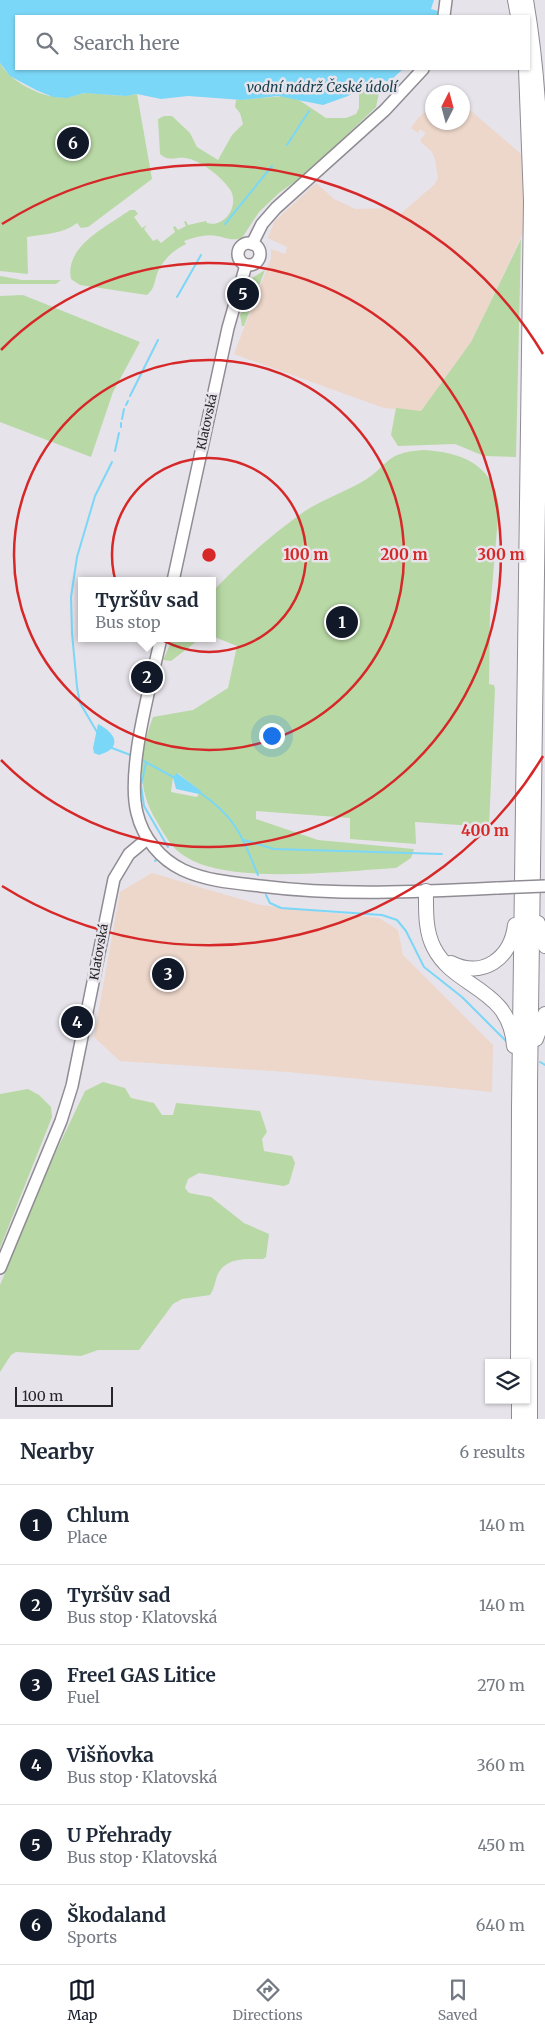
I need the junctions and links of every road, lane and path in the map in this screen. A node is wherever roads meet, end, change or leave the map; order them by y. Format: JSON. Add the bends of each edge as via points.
{"nodes":[{"id":1,"x":446,"y":0,"type":"edge"},
{"id":2,"x":515,"y":0,"type":"edge"},
{"id":3,"x":526,"y":0,"type":"edge"},
{"id":4,"x":444,"y":15,"type":"edge"},
{"id":5,"x":518,"y":15,"type":"edge"},
{"id":6,"x":528,"y":15,"type":"edge"},
{"id":7,"x":530,"y":25,"type":"edge"},
{"id":8,"x":422,"y":70,"type":"edge"},
{"id":9,"x":526,"y":70,"type":"edge"},
{"id":10,"x":174,"y":577,"type":"edge"},
{"id":11,"x":160,"y":642,"type":"edge"},
{"id":12,"x":534,"y":799,"type":"junction"},
{"id":13,"x":147,"y":839,"type":"junction"},
{"id":14,"x":522,"y":875,"type":"junction"},
{"id":15,"x":545,"y":886,"type":"edge"},
{"id":16,"x":426,"y":891,"type":"junction"},
{"id":17,"x":545,"y":946,"type":"edge"},
{"id":18,"x":443,"y":960,"type":"junction"},
{"id":19,"x":545,"y":1014,"type":"edge"},
{"id":20,"x":530,"y":1084,"type":"junction"},
{"id":21,"x":519,"y":1108,"type":"junction"},
{"id":22,"x":0,"y":1268,"type":"edge"},
{"id":23,"x":518,"y":1359,"type":"edge"},
{"id":24,"x":519,"y":1404,"type":"edge"},
{"id":25,"x":519,"y":1419,"type":"edge"},
{"id":26,"x":530,"y":1419,"type":"edge"}],
"edges":[{"from":1,"to":4,"type":"main road"},
{"from":2,"to":5,"type":"highway"},
{"from":3,"to":6,"type":"highway"},
{"from":7,"to":12,"type":"highway","via":[[541,121],[542,209]]},
{"from":8,"to":10,"type":"main road","name":"Klatovská","via":[[385,110],[276,208],[252,244],[259,250],[260,258],[255,264],[246,265],[220,366]]},
{"from":9,"to":14,"type":"highway","via":[[531,156]]},
{"from":11,"to":13,"type":"main road","via":[[134,783],[134,803]]},
{"from":12,"to":17,"type":"highway","via":[[539,821],[537,921]]},
{"from":12,"to":20,"type":"highway"},
{"from":13,"to":16,"type":"main road","via":[[173,864],[209,878],[303,891]]},
{"from":13,"to":22,"type":"main road","name":"Klatovská","via":[[129,854],[114,879],[72,1086],[61,1121]]},
{"from":14,"to":18,"type":"highway","via":[[516,898],[514,931],[501,958],[489,966],[473,969]]},
{"from":14,"to":21,"type":"highway"},
{"from":15,"to":16,"type":"main road","bridge":true},
{"from":16,"to":18,"type":"highway","via":[[429,937]]},
{"from":18,"to":21,"type":"highway","via":[[487,994],[504,1015],[514,1043],[514,1096]]},
{"from":19,"to":20,"type":"highway","via":[[535,1046],[534,1074]]},
{"from":20,"to":26,"type":"highway"},
{"from":21,"to":23,"type":"highway"},
{"from":24,"to":25,"type":"highway"}]}
